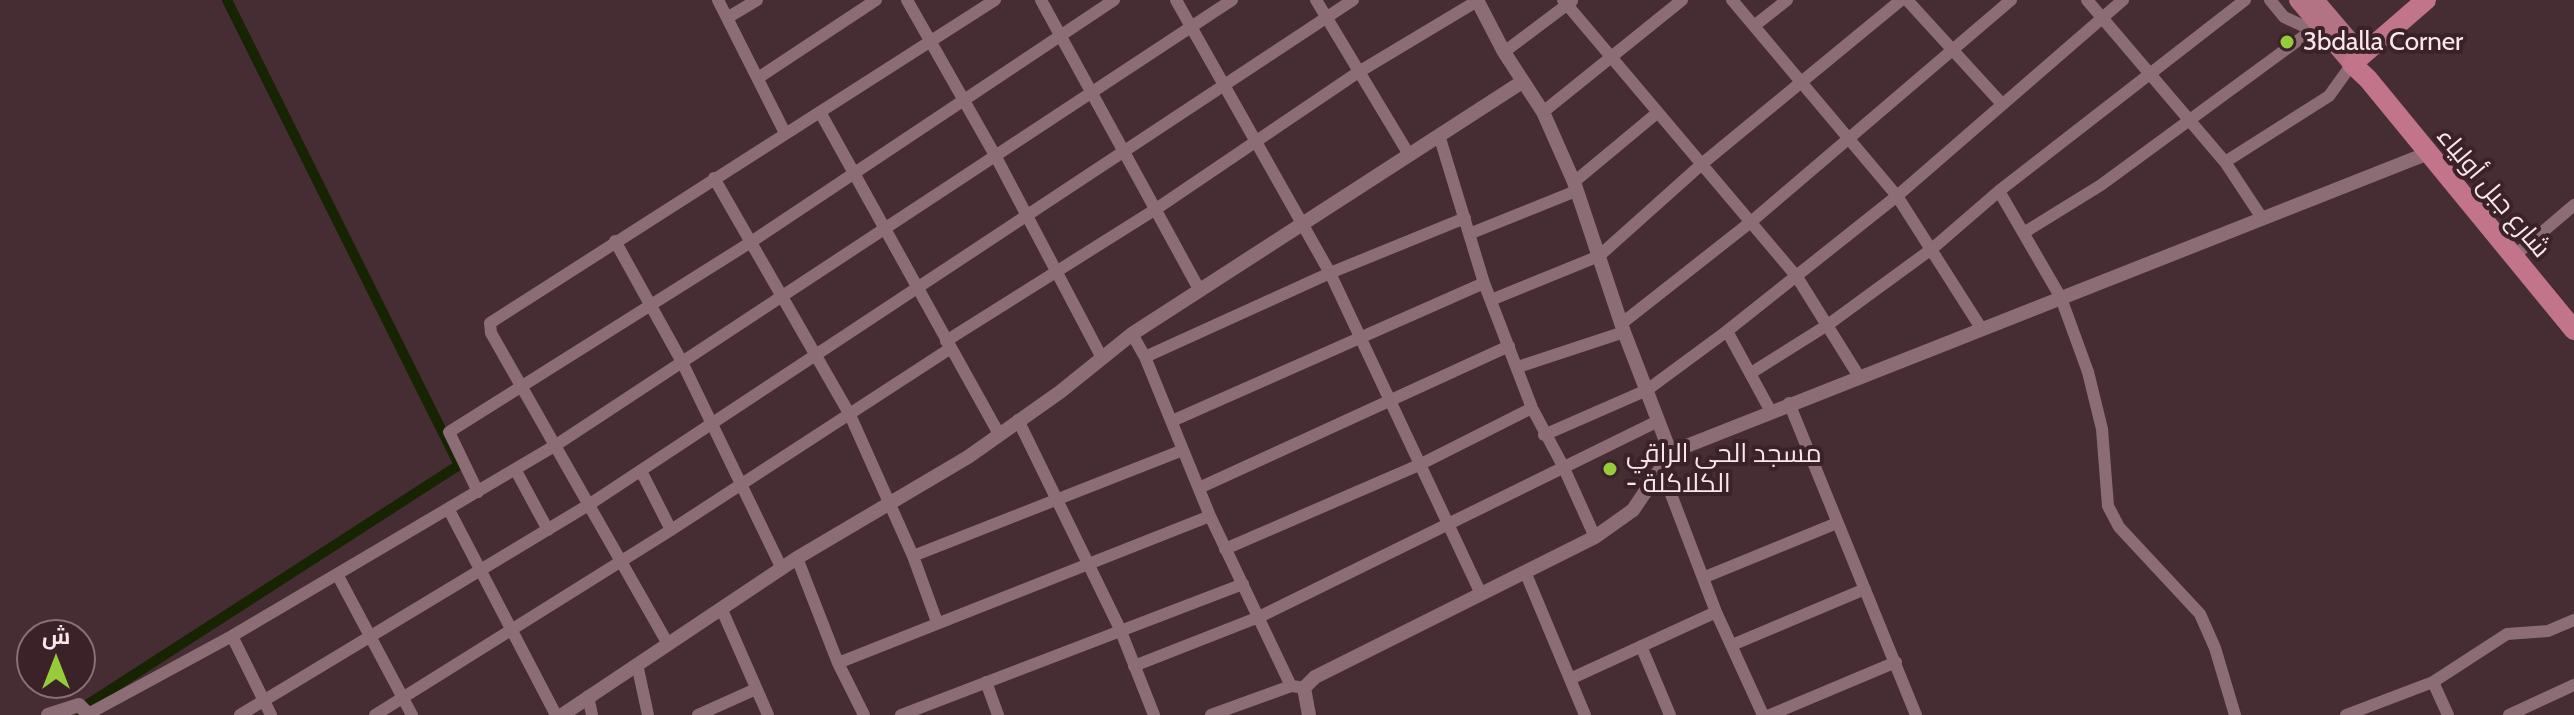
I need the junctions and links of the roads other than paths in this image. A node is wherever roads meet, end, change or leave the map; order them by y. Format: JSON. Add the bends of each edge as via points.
{"nodes":[{"id":1,"x":718,"y":0,"type":"edge"},
{"id":2,"x":757,"y":0,"type":"edge"},
{"id":3,"x":876,"y":0,"type":"edge"},
{"id":4,"x":907,"y":0,"type":"edge"},
{"id":5,"x":995,"y":0,"type":"edge"},
{"id":6,"x":1041,"y":0,"type":"edge"},
{"id":7,"x":1114,"y":0,"type":"edge"},
{"id":8,"x":1176,"y":0,"type":"edge"},
{"id":9,"x":1232,"y":0,"type":"edge"},
{"id":10,"x":1316,"y":0,"type":"edge"},
{"id":11,"x":1353,"y":0,"type":"edge"},
{"id":12,"x":1477,"y":0,"type":"edge"},
{"id":13,"x":1682,"y":0,"type":"edge"},
{"id":14,"x":1732,"y":0,"type":"edge"},
{"id":15,"x":1787,"y":0,"type":"edge"},
{"id":16,"x":1904,"y":0,"type":"edge"},
{"id":17,"x":2011,"y":0,"type":"edge"},
{"id":18,"x":2087,"y":0,"type":"edge"},
{"id":19,"x":2123,"y":0,"type":"edge"},
{"id":20,"x":2245,"y":0,"type":"edge"},
{"id":21,"x":2270,"y":0,"type":"edge"},
{"id":22,"x":2298,"y":0,"type":"edge"},
{"id":23,"x":2315,"y":0,"type":"edge"},
{"id":24,"x":2426,"y":0,"type":"edge"},
{"id":25,"x":2445,"y":0,"type":"edge"},
{"id":26,"x":1568,"y":2,"type":"edge"},
{"id":27,"x":1326,"y":17,"type":"junction"},
{"id":28,"x":727,"y":18,"type":"junction"},
{"id":29,"x":2102,"y":18,"type":"junction"},
{"id":30,"x":1190,"y":26,"type":"junction"},
{"id":31,"x":1754,"y":26,"type":"junction"},
{"id":32,"x":2316,"y":28,"type":"junction"},
{"id":33,"x":1061,"y":35,"type":"junction"},
{"id":34,"x":930,"y":43,"type":"junction"},
{"id":35,"x":1504,"y":52,"type":"junction"},
{"id":36,"x":1951,"y":52,"type":"junction"},
{"id":37,"x":1611,"y":57,"type":"junction"},
{"id":38,"x":2364,"y":69,"type":"junction"},
{"id":39,"x":2149,"y":72,"type":"junction"},
{"id":40,"x":1357,"y":73,"type":"junction"},
{"id":41,"x":758,"y":78,"type":"junction"},
{"id":42,"x":1522,"y":82,"type":"junction"},
{"id":43,"x":1799,"y":83,"type":"junction"},
{"id":44,"x":1225,"y":85,"type":"junction"},
{"id":45,"x":1092,"y":96,"type":"junction"},
{"id":46,"x":963,"y":101,"type":"junction"},
{"id":47,"x":2002,"y":104,"type":"junction"},
{"id":48,"x":820,"y":112,"type":"junction"},
{"id":49,"x":1543,"y":112,"type":"junction"},
{"id":50,"x":1657,"y":113,"type":"junction"},
{"id":51,"x":2190,"y":120,"type":"junction"},
{"id":52,"x":785,"y":133,"type":"junction"},
{"id":53,"x":1439,"y":135,"type":"junction"},
{"id":54,"x":1846,"y":139,"type":"junction"},
{"id":55,"x":1257,"y":143,"type":"junction"},
{"id":56,"x":1126,"y":152,"type":"junction"},
{"id":57,"x":1408,"y":153,"type":"junction"},
{"id":58,"x":2426,"y":154,"type":"junction"},
{"id":59,"x":996,"y":157,"type":"junction"},
{"id":60,"x":2225,"y":162,"type":"junction"},
{"id":61,"x":1703,"y":163,"type":"junction"},
{"id":62,"x":852,"y":174,"type":"junction"},
{"id":63,"x":714,"y":178,"type":"junction"},
{"id":64,"x":1575,"y":186,"type":"junction"},
{"id":65,"x":1999,"y":191,"type":"junction"},
{"id":66,"x":1897,"y":196,"type":"junction"},
{"id":67,"x":2574,"y":205,"type":"edge"},
{"id":68,"x":1156,"y":209,"type":"junction"},
{"id":69,"x":1027,"y":216,"type":"junction"},
{"id":70,"x":1465,"y":218,"type":"junction"},
{"id":71,"x":2262,"y":218,"type":"junction"},
{"id":72,"x":1752,"y":221,"type":"junction"},
{"id":73,"x":1302,"y":224,"type":"junction"},
{"id":74,"x":884,"y":231,"type":"junction"},
{"id":75,"x":2025,"y":232,"type":"junction"},
{"id":76,"x":1469,"y":234,"type":"junction"},
{"id":77,"x":615,"y":241,"type":"junction"},
{"id":78,"x":751,"y":242,"type":"junction"},
{"id":79,"x":1933,"y":248,"type":"junction"},
{"id":80,"x":1599,"y":256,"type":"junction"},
{"id":81,"x":2513,"y":257,"type":"junction"},
{"id":82,"x":1056,"y":272,"type":"junction"},
{"id":83,"x":1330,"y":273,"type":"junction"},
{"id":84,"x":1797,"y":277,"type":"junction"},
{"id":85,"x":1484,"y":283,"type":"junction"},
{"id":86,"x":916,"y":289,"type":"junction"},
{"id":87,"x":1200,"y":291,"type":"junction"},
{"id":88,"x":2061,"y":298,"type":"junction"},
{"id":89,"x":783,"y":299,"type":"junction"},
{"id":90,"x":1491,"y":300,"type":"junction"},
{"id":91,"x":652,"y":306,"type":"junction"},
{"id":92,"x":1829,"y":324,"type":"junction"},
{"id":93,"x":1623,"y":328,"type":"junction"},
{"id":94,"x":1981,"y":328,"type":"junction"},
{"id":95,"x":2574,"y":330,"type":"edge"},
{"id":96,"x":1727,"y":331,"type":"junction"},
{"id":97,"x":1132,"y":334,"type":"junction"},
{"id":98,"x":1360,"y":337,"type":"junction"},
{"id":99,"x":948,"y":345,"type":"junction"},
{"id":100,"x":1509,"y":346,"type":"junction"},
{"id":101,"x":814,"y":354,"type":"junction"},
{"id":102,"x":1145,"y":357,"type":"junction"},
{"id":103,"x":1102,"y":358,"type":"junction"},
{"id":104,"x":682,"y":362,"type":"junction"},
{"id":105,"x":1518,"y":367,"type":"junction"},
{"id":106,"x":1751,"y":373,"type":"junction"},
{"id":107,"x":1858,"y":375,"type":"junction"},
{"id":108,"x":524,"y":388,"type":"junction"},
{"id":109,"x":1647,"y":390,"type":"junction"},
{"id":110,"x":1388,"y":402,"type":"junction"},
{"id":111,"x":1789,"y":403,"type":"junction"},
{"id":112,"x":1532,"y":408,"type":"junction"},
{"id":113,"x":1770,"y":410,"type":"junction"},
{"id":114,"x":850,"y":415,"type":"junction"},
{"id":115,"x":1018,"y":420,"type":"junction"},
{"id":116,"x":1172,"y":421,"type":"junction"},
{"id":117,"x":1658,"y":421,"type":"junction"},
{"id":118,"x":711,"y":423,"type":"junction"},
{"id":119,"x":999,"y":434,"type":"junction"},
{"id":120,"x":1544,"y":435,"type":"junction"},
{"id":121,"x":556,"y":445,"type":"junction"},
{"id":122,"x":1183,"y":450,"type":"junction"},
{"id":123,"x":1671,"y":454,"type":"junction"},
{"id":124,"x":1419,"y":465,"type":"junction"},
{"id":125,"x":1563,"y":466,"type":"junction"},
{"id":126,"x":1661,"y":468,"type":"junction"},
{"id":127,"x":515,"y":469,"type":"junction"},
{"id":128,"x":641,"y":471,"type":"junction"},
{"id":129,"x":739,"y":485,"type":"junction"},
{"id":130,"x":1199,"y":488,"type":"junction"},
{"id":131,"x":478,"y":492,"type":"junction"},
{"id":132,"x":1055,"y":500,"type":"junction"},
{"id":133,"x":892,"y":501,"type":"junction"},
{"id":134,"x":590,"y":504,"type":"junction"},
{"id":135,"x":449,"y":510,"type":"junction"},
{"id":136,"x":1210,"y":516,"type":"junction"},
{"id":137,"x":1837,"y":523,"type":"junction"},
{"id":138,"x":1450,"y":525,"type":"junction"},
{"id":139,"x":548,"y":530,"type":"junction"},
{"id":140,"x":671,"y":530,"type":"junction"},
{"id":141,"x":1595,"y":537,"type":"junction"},
{"id":142,"x":1225,"y":549,"type":"junction"},
{"id":143,"x":913,"y":556,"type":"junction"},
{"id":144,"x":797,"y":558,"type":"junction"},
{"id":145,"x":620,"y":561,"type":"junction"},
{"id":146,"x":1089,"y":564,"type":"junction"},
{"id":147,"x":782,"y":569,"type":"junction"},
{"id":148,"x":481,"y":572,"type":"junction"},
{"id":149,"x":337,"y":574,"type":"junction"},
{"id":150,"x":1526,"y":574,"type":"junction"},
{"id":151,"x":1705,"y":577,"type":"junction"},
{"id":152,"x":1243,"y":584,"type":"junction"},
{"id":153,"x":1865,"y":589,"type":"junction"},
{"id":154,"x":1481,"y":594,"type":"junction"},
{"id":155,"x":722,"y":610,"type":"junction"},
{"id":156,"x":1716,"y":612,"type":"junction"},
{"id":157,"x":1259,"y":617,"type":"junction"},
{"id":158,"x":2574,"y":620,"type":"edge"},
{"id":159,"x":937,"y":622,"type":"junction"},
{"id":160,"x":512,"y":629,"type":"junction"},
{"id":161,"x":1120,"y":629,"type":"junction"},
{"id":162,"x":232,"y":636,"type":"junction"},
{"id":163,"x":370,"y":638,"type":"junction"},
{"id":164,"x":668,"y":644,"type":"junction"},
{"id":165,"x":1732,"y":645,"type":"junction"},
{"id":166,"x":1641,"y":646,"type":"junction"},
{"id":167,"x":1896,"y":662,"type":"junction"},
{"id":168,"x":838,"y":663,"type":"junction"},
{"id":169,"x":637,"y":664,"type":"junction"},
{"id":170,"x":1134,"y":666,"type":"junction"},
{"id":171,"x":1570,"y":679,"type":"junction"},
{"id":172,"x":986,"y":682,"type":"junction"},
{"id":173,"x":2433,"y":682,"type":"junction"},
{"id":174,"x":2574,"y":685,"type":"edge"},
{"id":175,"x":1297,"y":687,"type":"junction"},
{"id":176,"x":756,"y":689,"type":"junction"},
{"id":177,"x":588,"y":696,"type":"junction"},
{"id":178,"x":403,"y":698,"type":"junction"},
{"id":179,"x":263,"y":701,"type":"junction"},
{"id":180,"x":1231,"y":712,"type":"edge"},
{"id":181,"x":89,"y":714,"type":"edge"},
{"id":182,"x":2516,"y":714,"type":"edge"},
{"id":183,"x":48,"y":715,"type":"edge"},
{"id":184,"x":240,"y":715,"type":"edge"},
{"id":185,"x":271,"y":715,"type":"edge"},
{"id":186,"x":375,"y":715,"type":"edge"},
{"id":187,"x":412,"y":715,"type":"edge"},
{"id":188,"x":559,"y":715,"type":"edge"},
{"id":189,"x":592,"y":715,"type":"edge"},
{"id":190,"x":648,"y":715,"type":"edge"},
{"id":191,"x":698,"y":715,"type":"edge"},
{"id":192,"x":768,"y":715,"type":"edge"},
{"id":193,"x":864,"y":715,"type":"edge"},
{"id":194,"x":901,"y":715,"type":"edge"},
{"id":195,"x":998,"y":715,"type":"edge"},
{"id":196,"x":1154,"y":715,"type":"edge"},
{"id":197,"x":1211,"y":715,"type":"edge"},
{"id":198,"x":1309,"y":715,"type":"edge"},
{"id":199,"x":1585,"y":715,"type":"edge"},
{"id":200,"x":1670,"y":715,"type":"edge"},
{"id":201,"x":1763,"y":715,"type":"edge"},
{"id":202,"x":1770,"y":715,"type":"edge"},
{"id":203,"x":1916,"y":715,"type":"edge"},
{"id":204,"x":2235,"y":715,"type":"edge"},
{"id":205,"x":2346,"y":715,"type":"edge"},
{"id":206,"x":2448,"y":715,"type":"edge"}],
"edges":[{"from":1,"to":28,"type":"street"},
{"from":2,"to":28,"type":"street"},
{"from":3,"to":41,"type":"street"},
{"from":4,"to":34,"type":"street"},
{"from":5,"to":34,"type":"street"},
{"from":6,"to":33,"type":"street"},
{"from":7,"to":33,"type":"street"},
{"from":8,"to":30,"type":"street"},
{"from":9,"to":30,"type":"street"},
{"from":10,"to":27,"type":"street"},
{"from":11,"to":27,"type":"street"},
{"from":12,"to":35,"type":"street"},
{"from":12,"to":40,"type":"street"},
{"from":13,"to":37,"type":"street"},
{"from":14,"to":31,"type":"street"},
{"from":15,"to":31,"type":"street"},
{"from":16,"to":36,"type":"street"},
{"from":16,"to":43,"type":"street"},
{"from":17,"to":36,"type":"street"},
{"from":18,"to":29,"type":"street"},
{"from":19,"to":29,"type":"street"},
{"from":20,"to":39,"type":"street"},
{"from":21,"to":32,"type":"street","via":[[2284,17]]},
{"from":22,"to":32,"type":"main road","name":"شارع جبل أولياء"},
{"from":23,"to":38,"type":"main road","name":"شارع جبل أولياء"},
{"from":24,"to":38,"type":"highway"},
{"from":25,"to":38,"type":"highway"},
{"from":26,"to":35,"type":"street"},
{"from":26,"to":37,"type":"street"},
{"from":27,"to":40,"type":"street"},
{"from":27,"to":44,"type":"street"},
{"from":28,"to":41,"type":"street"},
{"from":29,"to":39,"type":"street"},
{"from":29,"to":47,"type":"street"},
{"from":30,"to":44,"type":"street"},
{"from":30,"to":45,"type":"street"},
{"from":31,"to":43,"type":"street"},
{"from":32,"to":38,"type":"main road","name":"شارع جبل أولياء"},
{"from":32,"to":51,"type":"street"},
{"from":33,"to":45,"type":"street"},
{"from":33,"to":46,"type":"street"},
{"from":34,"to":46,"type":"street"},
{"from":34,"to":48,"type":"street"},
{"from":35,"to":42,"type":"street"},
{"from":36,"to":47,"type":"street"},
{"from":36,"to":54,"type":"street"},
{"from":37,"to":49,"type":"street"},
{"from":37,"to":50,"type":"street"},
{"from":38,"to":58,"type":"highway","name":"شارع جبل أولياء"},
{"from":38,"to":60,"type":"street"},
{"from":39,"to":51,"type":"street"},
{"from":39,"to":65,"type":"street"},
{"from":40,"to":55,"type":"street"},
{"from":40,"to":57,"type":"street"},
{"from":41,"to":52,"type":"street"},
{"from":42,"to":49,"type":"street"},
{"from":42,"to":53,"type":"street"},
{"from":43,"to":54,"type":"street"},
{"from":43,"to":61,"type":"street"},
{"from":44,"to":55,"type":"street"},
{"from":44,"to":56,"type":"street"},
{"from":45,"to":56,"type":"street"},
{"from":45,"to":59,"type":"street"},
{"from":46,"to":59,"type":"street"},
{"from":46,"to":62,"type":"street"},
{"from":47,"to":66,"type":"street"},
{"from":48,"to":52,"type":"street"},
{"from":48,"to":62,"type":"street"},
{"from":49,"to":64,"type":"street"},
{"from":50,"to":61,"type":"street"},
{"from":50,"to":64,"type":"street"},
{"from":51,"to":60,"type":"street"},
{"from":51,"to":75,"type":"street"},
{"from":52,"to":63,"type":"street"},
{"from":53,"to":57,"type":"street"},
{"from":53,"to":70,"type":"street"},
{"from":54,"to":66,"type":"street"},
{"from":54,"to":72,"type":"street"},
{"from":55,"to":68,"type":"street"},
{"from":55,"to":73,"type":"street"},
{"from":56,"to":68,"type":"street"},
{"from":56,"to":69,"type":"street"},
{"from":57,"to":73,"type":"street"},
{"from":58,"to":71,"type":"street"},
{"from":58,"to":81,"type":"highway","name":"شارع جبل أولياء"},
{"from":59,"to":69,"type":"street"},
{"from":59,"to":74,"type":"street"},
{"from":60,"to":71,"type":"street"},
{"from":61,"to":72,"type":"street"},
{"from":61,"to":80,"type":"street"},
{"from":62,"to":74,"type":"street"},
{"from":62,"to":78,"type":"street"},
{"from":63,"to":77,"type":"street"},
{"from":63,"to":78,"type":"street"},
{"from":64,"to":76,"type":"street"},
{"from":64,"to":80,"type":"street"},
{"from":65,"to":75,"type":"street"},
{"from":65,"to":79,"type":"street"},
{"from":66,"to":79,"type":"street"},
{"from":66,"to":84,"type":"street"},
{"from":67,"to":81,"type":"street"},
{"from":68,"to":82,"type":"street"},
{"from":68,"to":87,"type":"street"},
{"from":69,"to":82,"type":"street"},
{"from":69,"to":86,"type":"street"},
{"from":70,"to":76,"type":"street"},
{"from":70,"to":83,"type":"street"},
{"from":71,"to":88,"type":"street"},
{"from":72,"to":84,"type":"street"},
{"from":72,"to":93,"type":"street"},
{"from":73,"to":83,"type":"street"},
{"from":73,"to":87,"type":"street"},
{"from":74,"to":86,"type":"street"},
{"from":74,"to":89,"type":"street"},
{"from":75,"to":88,"type":"street"},
{"from":76,"to":85,"type":"street"},
{"from":77,"to":91,"type":"street"},
{"from":77,"to":108,"type":"street","via":[[490,323]]},
{"from":78,"to":89,"type":"street"},
{"from":78,"to":91,"type":"street"},
{"from":79,"to":92,"type":"street"},
{"from":79,"to":94,"type":"street"},
{"from":80,"to":90,"type":"street"},
{"from":80,"to":93,"type":"street"},
{"from":81,"to":95,"type":"highway","name":"شارع جبل أولياء"},
{"from":82,"to":99,"type":"street"},
{"from":82,"to":103,"type":"street"},
{"from":83,"to":98,"type":"street"},
{"from":83,"to":102,"type":"street"},
{"from":84,"to":92,"type":"street"},
{"from":84,"to":96,"type":"street"},
{"from":85,"to":90,"type":"street"},
{"from":85,"to":98,"type":"street"},
{"from":86,"to":99,"type":"street"},
{"from":86,"to":101,"type":"street"},
{"from":87,"to":97,"type":"street"},
{"from":88,"to":94,"type":"street"},
{"from":88,"to":204,"type":"street","via":[[2102,429],[2108,506],[2119,527],[2200,614]]},
{"from":89,"to":101,"type":"street"},
{"from":89,"to":104,"type":"street"},
{"from":90,"to":100,"type":"street"},
{"from":91,"to":104,"type":"street"},
{"from":91,"to":108,"type":"street"},
{"from":92,"to":106,"type":"street"},
{"from":92,"to":107,"type":"street"},
{"from":93,"to":105,"type":"street"},
{"from":93,"to":109,"type":"street"},
{"from":94,"to":107,"type":"street"},
{"from":96,"to":106,"type":"street"},
{"from":96,"to":109,"type":"street"},
{"from":97,"to":102,"type":"street"},
{"from":97,"to":103,"type":"street"},
{"from":98,"to":110,"type":"street"},
{"from":98,"to":116,"type":"street"},
{"from":99,"to":114,"type":"street"},
{"from":99,"to":119,"type":"street"},
{"from":100,"to":105,"type":"street"},
{"from":100,"to":110,"type":"street"},
{"from":101,"to":114,"type":"street"},
{"from":101,"to":118,"type":"street"},
{"from":102,"to":116,"type":"street"},
{"from":103,"to":115,"type":"street"},
{"from":104,"to":118,"type":"street"},
{"from":104,"to":121,"type":"street"},
{"from":105,"to":112,"type":"street"},
{"from":106,"to":113,"type":"street"},
{"from":107,"to":111,"type":"street"},
{"from":108,"to":121,"type":"street"},
{"from":108,"to":131,"type":"street","via":[[449,433]]},
{"from":109,"to":117,"type":"street"},
{"from":109,"to":120,"type":"street"},
{"from":110,"to":124,"type":"street"},
{"from":110,"to":130,"type":"street"},
{"from":111,"to":113,"type":"street"},
{"from":111,"to":137,"type":"street"},
{"from":112,"to":120,"type":"street"},
{"from":112,"to":124,"type":"street"},
{"from":113,"to":123,"type":"street"},
{"from":114,"to":129,"type":"street"},
{"from":114,"to":133,"type":"street"},
{"from":115,"to":119,"type":"street"},
{"from":115,"to":132,"type":"street"},
{"from":116,"to":122,"type":"street"},
{"from":117,"to":123,"type":"street"},
{"from":117,"to":125,"type":"street"},
{"from":118,"to":128,"type":"street"},
{"from":118,"to":129,"type":"street"},
{"from":119,"to":133,"type":"street"},
{"from":120,"to":125,"type":"street"},
{"from":121,"to":127,"type":"street"},
{"from":121,"to":134,"type":"street"},
{"from":122,"to":130,"type":"street"},
{"from":122,"to":132,"type":"street"},
{"from":123,"to":126,"type":"street"},
{"from":124,"to":138,"type":"street"},
{"from":124,"to":142,"type":"street"},
{"from":125,"to":138,"type":"street"},
{"from":125,"to":141,"type":"street"},
{"from":126,"to":141,"type":"street","via":[[1633,510]]},
{"from":126,"to":151,"type":"street"},
{"from":127,"to":131,"type":"street"},
{"from":127,"to":139,"type":"street"},
{"from":128,"to":134,"type":"street"},
{"from":128,"to":140,"type":"street"},
{"from":129,"to":140,"type":"street"},
{"from":129,"to":147,"type":"street"},
{"from":130,"to":136,"type":"street"},
{"from":131,"to":135,"type":"street"},
{"from":132,"to":143,"type":"street"},
{"from":132,"to":146,"type":"street"},
{"from":133,"to":143,"type":"street"},
{"from":133,"to":144,"type":"street"},
{"from":134,"to":139,"type":"street"},
{"from":134,"to":145,"type":"street"},
{"from":135,"to":148,"type":"street"},
{"from":135,"to":149,"type":"street"},
{"from":136,"to":142,"type":"street"},
{"from":136,"to":146,"type":"street"},
{"from":137,"to":151,"type":"street"},
{"from":137,"to":153,"type":"street"},
{"from":138,"to":154,"type":"street"},
{"from":138,"to":157,"type":"street"},
{"from":139,"to":148,"type":"street"},
{"from":140,"to":145,"type":"street"},
{"from":141,"to":150,"type":"street"},
{"from":142,"to":152,"type":"street"},
{"from":143,"to":159,"type":"street"},
{"from":144,"to":147,"type":"street"},
{"from":144,"to":168,"type":"street"},
{"from":145,"to":160,"type":"street"},
{"from":145,"to":164,"type":"street"},
{"from":146,"to":159,"type":"street"},
{"from":146,"to":161,"type":"street"},
{"from":147,"to":155,"type":"street"},
{"from":148,"to":160,"type":"street"},
{"from":148,"to":163,"type":"street"},
{"from":149,"to":162,"type":"street"},
{"from":149,"to":163,"type":"street"},
{"from":150,"to":154,"type":"street"},
{"from":150,"to":171,"type":"street"},
{"from":151,"to":156,"type":"street"},
{"from":152,"to":157,"type":"street"},
{"from":152,"to":161,"type":"street"},
{"from":153,"to":165,"type":"street"},
{"from":153,"to":167,"type":"street"},
{"from":154,"to":175,"type":"street"},
{"from":155,"to":164,"type":"street"},
{"from":155,"to":176,"type":"street"},
{"from":156,"to":165,"type":"street"},
{"from":156,"to":166,"type":"street"},
{"from":157,"to":170,"type":"street"},
{"from":157,"to":175,"type":"street"},
{"from":158,"to":173,"type":"street","via":[[2548,631],[2507,634]]},
{"from":159,"to":168,"type":"street"},
{"from":160,"to":178,"type":"street"},
{"from":160,"to":188,"type":"street"},
{"from":161,"to":170,"type":"street"},
{"from":161,"to":172,"type":"street"},
{"from":162,"to":179,"type":"street"},
{"from":162,"to":181,"type":"street"},
{"from":163,"to":178,"type":"street"},
{"from":163,"to":179,"type":"street"},
{"from":164,"to":169,"type":"street"},
{"from":165,"to":201,"type":"street"},
{"from":166,"to":171,"type":"street"},
{"from":166,"to":200,"type":"street"},
{"from":167,"to":202,"type":"street"},
{"from":167,"to":203,"type":"street"},
{"from":168,"to":193,"type":"street"},
{"from":169,"to":177,"type":"street"},
{"from":169,"to":190,"type":"street"},
{"from":170,"to":196,"type":"street"},
{"from":171,"to":199,"type":"street"},
{"from":172,"to":194,"type":"street"},
{"from":172,"to":195,"type":"street"},
{"from":173,"to":205,"type":"street"},
{"from":173,"to":206,"type":"street"},
{"from":174,"to":182,"type":"street"},
{"from":175,"to":180,"type":"street"},
{"from":175,"to":198,"type":"street"},
{"from":176,"to":191,"type":"street"},
{"from":176,"to":192,"type":"street"},
{"from":177,"to":188,"type":"street"},
{"from":177,"to":189,"type":"street"},
{"from":178,"to":186,"type":"street"},
{"from":178,"to":187,"type":"street"},
{"from":179,"to":184,"type":"street"},
{"from":179,"to":185,"type":"street"},
{"from":180,"to":197,"type":"street"},
{"from":181,"to":183,"type":"street","via":[[79,705]]}]}
